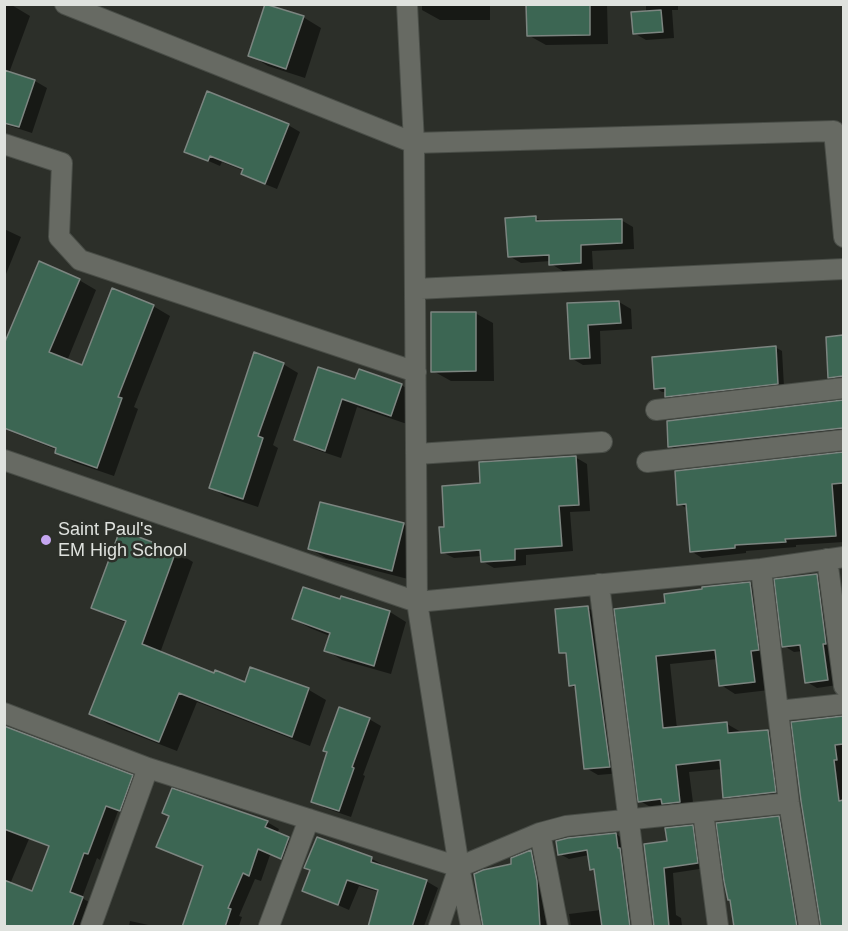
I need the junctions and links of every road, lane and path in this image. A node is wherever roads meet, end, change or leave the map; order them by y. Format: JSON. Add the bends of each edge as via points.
{"nodes":[{"id":1,"x":65,"y":4,"type":"edge"},
{"id":2,"x":407,"y":4,"type":"edge"},
{"id":3,"x":414,"y":143,"type":"junction"},
{"id":4,"x":4,"y":144,"type":"edge"},
{"id":5,"x":843,"y":237,"type":"edge"},
{"id":6,"x":843,"y":269,"type":"edge"},
{"id":7,"x":415,"y":289,"type":"junction"},
{"id":8,"x":416,"y":372,"type":"junction"},
{"id":9,"x":843,"y":388,"type":"edge"},
{"id":10,"x":656,"y":410,"type":"dead end"},
{"id":11,"x":843,"y":440,"type":"edge"},
{"id":12,"x":602,"y":442,"type":"dead end"},
{"id":13,"x":417,"y":454,"type":"junction"},
{"id":14,"x":4,"y":460,"type":"edge"},
{"id":15,"x":647,"y":462,"type":"dead end"},
{"id":16,"x":835,"y":558,"type":"edge"},
{"id":17,"x":761,"y":569,"type":"junction"},
{"id":18,"x":599,"y":584,"type":"junction"},
{"id":19,"x":417,"y":602,"type":"junction"},
{"id":20,"x":843,"y":686,"type":"edge"},
{"id":21,"x":843,"y":704,"type":"edge"},
{"id":22,"x":778,"y":711,"type":"junction"},
{"id":23,"x":4,"y":713,"type":"edge"},
{"id":24,"x":148,"y":768,"type":"junction"},
{"id":25,"x":789,"y":803,"type":"junction"},
{"id":26,"x":703,"y":812,"type":"junction"},
{"id":27,"x":309,"y":819,"type":"junction"},
{"id":28,"x":627,"y":820,"type":"junction"},
{"id":29,"x":540,"y":833,"type":"junction"},
{"id":30,"x":459,"y":867,"type":"junction"},
{"id":31,"x":91,"y":927,"type":"edge"},
{"id":32,"x":269,"y":927,"type":"edge"},
{"id":33,"x":439,"y":927,"type":"edge"},
{"id":34,"x":471,"y":927,"type":"edge"},
{"id":35,"x":558,"y":927,"type":"edge"},
{"id":36,"x":642,"y":927,"type":"edge"},
{"id":37,"x":718,"y":927,"type":"edge"},
{"id":38,"x":809,"y":927,"type":"edge"}],
"edges":[{"from":1,"to":3,"type":"street"},
{"from":2,"to":3,"type":"street"},
{"from":3,"to":5,"type":"street","via":[[834,131]]},
{"from":3,"to":7,"type":"street"},
{"from":4,"to":8,"type":"street","via":[[62,163],[59,237],[80,260]]},
{"from":6,"to":7,"type":"street"},
{"from":7,"to":8,"type":"street"},
{"from":8,"to":13,"type":"street"},
{"from":9,"to":10,"type":"street"},
{"from":11,"to":15,"type":"street"},
{"from":12,"to":13,"type":"street"},
{"from":13,"to":19,"type":"street"},
{"from":14,"to":19,"type":"street"},
{"from":16,"to":17,"type":"street"},
{"from":16,"to":20,"type":"street"},
{"from":17,"to":18,"type":"street"},
{"from":17,"to":22,"type":"street"},
{"from":18,"to":19,"type":"street"},
{"from":18,"to":28,"type":"street"},
{"from":19,"to":30,"type":"street"},
{"from":21,"to":22,"type":"street"},
{"from":22,"to":25,"type":"street"},
{"from":23,"to":24,"type":"street"},
{"from":24,"to":27,"type":"street"},
{"from":24,"to":31,"type":"street"},
{"from":25,"to":26,"type":"street"},
{"from":25,"to":38,"type":"street"},
{"from":26,"to":28,"type":"street"},
{"from":26,"to":37,"type":"street"},
{"from":27,"to":30,"type":"street"},
{"from":27,"to":32,"type":"street"},
{"from":28,"to":29,"type":"street","via":[[566,826]]},
{"from":28,"to":36,"type":"street"},
{"from":29,"to":30,"type":"street"},
{"from":29,"to":35,"type":"street"},
{"from":30,"to":33,"type":"street"},
{"from":30,"to":34,"type":"street"}]}
